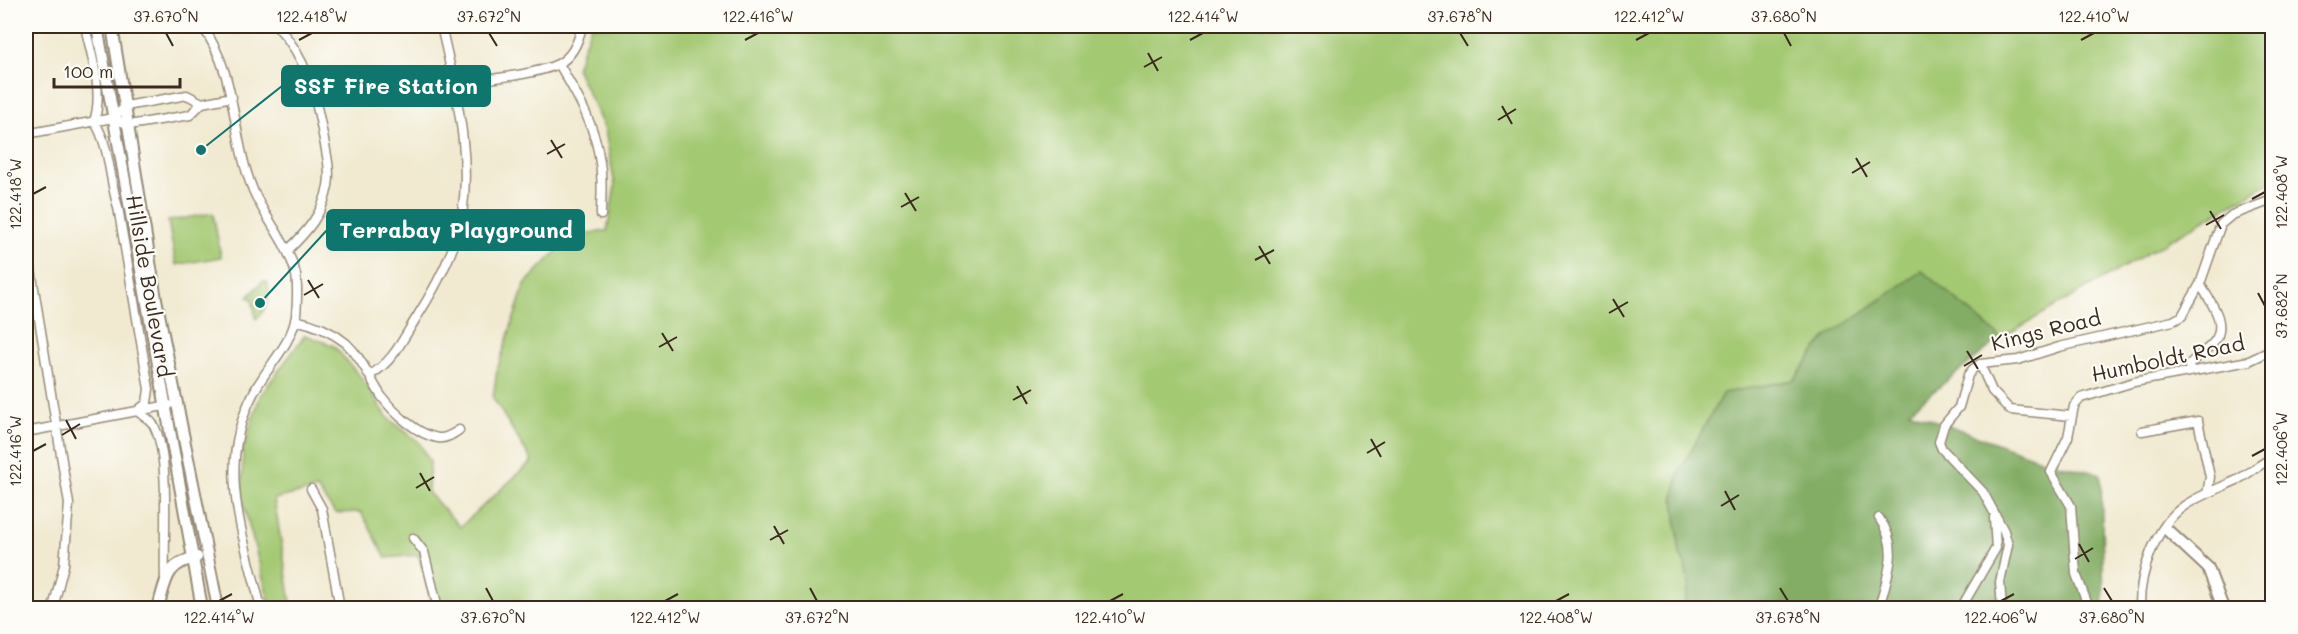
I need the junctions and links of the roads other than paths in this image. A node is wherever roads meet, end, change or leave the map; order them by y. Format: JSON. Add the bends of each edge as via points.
{"nodes":[{"id":1,"x":85,"y":26,"type":"edge"},
{"id":2,"x":98,"y":26,"type":"edge"},
{"id":3,"x":111,"y":26,"type":"edge"},
{"id":4,"x":202,"y":26,"type":"edge"},
{"id":5,"x":277,"y":26,"type":"edge"},
{"id":6,"x":441,"y":26,"type":"edge"},
{"id":7,"x":582,"y":26,"type":"edge"},
{"id":8,"x":559,"y":64,"type":"junction"},
{"id":9,"x":453,"y":84,"type":"junction"},
{"id":10,"x":232,"y":97,"type":"junction"},
{"id":11,"x":202,"y":103,"type":"junction"},
{"id":12,"x":126,"y":106,"type":"junction"},
{"id":13,"x":113,"y":118,"type":"junction"},
{"id":14,"x":94,"y":121,"type":"junction"},
{"id":15,"x":129,"y":125,"type":"junction"},
{"id":16,"x":26,"y":134,"type":"edge"},
{"id":17,"x":2272,"y":200,"type":"edge"},
{"id":18,"x":601,"y":215,"type":"dead end"},
{"id":19,"x":26,"y":239,"type":"edge"},
{"id":20,"x":286,"y":252,"type":"junction"},
{"id":21,"x":2200,"y":284,"type":"junction"},
{"id":22,"x":295,"y":320,"type":"junction"},
{"id":23,"x":2272,"y":350,"type":"edge"},
{"id":24,"x":1980,"y":364,"type":"junction"},
{"id":25,"x":2190,"y":372,"type":"junction"},
{"id":26,"x":370,"y":375,"type":"junction"},
{"id":27,"x":177,"y":404,"type":"junction"},
{"id":28,"x":164,"y":406,"type":"junction"},
{"id":29,"x":137,"y":411,"type":"junction"},
{"id":30,"x":2071,"y":416,"type":"junction"},
{"id":31,"x":58,"y":426,"type":"junction"},
{"id":32,"x":459,"y":430,"type":"dead end"},
{"id":33,"x":2142,"y":430,"type":"dead end"},
{"id":34,"x":26,"y":432,"type":"edge"},
{"id":35,"x":2272,"y":458,"type":"edge"},
{"id":36,"x":2210,"y":477,"type":"junction"},
{"id":37,"x":2226,"y":485,"type":"junction"},
{"id":38,"x":311,"y":489,"type":"dead end"},
{"id":39,"x":2206,"y":494,"type":"junction"},
{"id":40,"x":1991,"y":506,"type":"junction"},
{"id":41,"x":1879,"y":518,"type":"dead end"},
{"id":42,"x":2165,"y":528,"type":"junction"},
{"id":43,"x":413,"y":538,"type":"dead end"},
{"id":44,"x":207,"y":555,"type":"junction"},
{"id":45,"x":191,"y":558,"type":"junction"},
{"id":46,"x":165,"y":579,"type":"junction"},
{"id":47,"x":53,"y":609,"type":"edge"},
{"id":48,"x":158,"y":609,"type":"edge"},
{"id":49,"x":202,"y":609,"type":"edge"},
{"id":50,"x":218,"y":609,"type":"edge"},
{"id":51,"x":261,"y":609,"type":"edge"},
{"id":52,"x":340,"y":609,"type":"edge"},
{"id":53,"x":438,"y":609,"type":"edge"},
{"id":54,"x":1879,"y":609,"type":"edge"},
{"id":55,"x":1961,"y":609,"type":"edge"},
{"id":56,"x":2002,"y":609,"type":"edge"},
{"id":57,"x":2089,"y":609,"type":"edge"},
{"id":58,"x":2140,"y":609,"type":"edge"},
{"id":59,"x":2223,"y":609,"type":"edge"}],
"edges":[{"from":1,"to":14,"type":"street","name":"Hillside Boulevard","via":[[97,96]]},
{"from":2,"to":13,"type":"main road","name":"Hillside Boulevard"},
{"from":3,"to":12,"type":"main road","name":"Hillside Boulevard"},
{"from":4,"to":10,"type":"street","via":[[222,57]]},
{"from":5,"to":20,"type":"street","via":[[299,54],[312,82],[328,160],[328,186],[319,214]]},
{"from":6,"to":9,"type":"street"},
{"from":7,"to":8,"type":"street","via":[[575,46]]},
{"from":8,"to":9,"type":"street"},
{"from":8,"to":18,"type":"street","via":[[586,111],[597,146]]},
{"from":9,"to":26,"type":"street","via":[[465,171],[456,240],[439,281],[392,357]]},
{"from":10,"to":11,"type":"street"},
{"from":10,"to":20,"type":"street","via":[[252,188]]},
{"from":11,"to":12,"type":"street","via":[[186,95]]},
{"from":11,"to":15,"type":"street","via":[[190,115]]},
{"from":12,"to":13,"type":"street"},
{"from":12,"to":15,"type":"main road","name":"Hillside Boulevard"},
{"from":13,"to":14,"type":"street"},
{"from":13,"to":15,"type":"street"},
{"from":13,"to":28,"type":"main road","name":"Hillside Boulevard"},
{"from":14,"to":16,"type":"street"},
{"from":14,"to":29,"type":"street","name":"Hillside Boulevard","via":[[103,138],[118,207],[149,389],[147,403]]},
{"from":15,"to":27,"type":"main road","name":"Hillside Boulevard"},
{"from":17,"to":21,"type":"street","name":"Kings Road","via":[[2232,215],[2221,224]]},
{"from":19,"to":31,"type":"street"},
{"from":20,"to":22,"type":"street","via":[[296,275]]},
{"from":21,"to":24,"type":"street","name":"Kings Road","via":[[2182,316],[2173,321],[2018,360]]},
{"from":21,"to":25,"type":"street","via":[[2218,315],[2220,328],[2214,342],[2189,365]]},
{"from":22,"to":26,"type":"street","via":[[330,332],[346,344]]},
{"from":22,"to":51,"type":"street","via":[[243,415],[233,467],[233,494]]},
{"from":23,"to":25,"type":"street","name":"Humboldt Road","via":[[2249,361]]},
{"from":24,"to":30,"type":"street","via":[[1992,391],[2010,410]]},
{"from":24,"to":40,"type":"street","name":"Kings Road","via":[[1968,375],[1964,397],[1944,425],[1940,442]]},
{"from":25,"to":30,"type":"street","name":"Humboldt Road","via":[[2091,394],[2077,401]]},
{"from":26,"to":32,"type":"street","via":[[383,398],[423,433],[440,438]]},
{"from":27,"to":28,"type":"street"},
{"from":27,"to":44,"type":"main road","name":"Hillside Boulevard"},
{"from":28,"to":29,"type":"street"},
{"from":28,"to":45,"type":"main road","name":"Hillside Boulevard"},
{"from":29,"to":31,"type":"street"},
{"from":29,"to":46,"type":"street","via":[[151,421],[158,436],[164,494]]},
{"from":30,"to":57,"type":"street","name":"Humboldt Road","via":[[2068,436],[2050,472],[2071,506],[2076,574]]},
{"from":31,"to":34,"type":"street"},
{"from":31,"to":47,"type":"street","via":[[67,487],[68,534]]},
{"from":33,"to":36,"type":"street","via":[[2198,421]]},
{"from":35,"to":37,"type":"street"},
{"from":36,"to":37,"type":"street"},
{"from":36,"to":39,"type":"street"},
{"from":37,"to":39,"type":"street"},
{"from":38,"to":52,"type":"street","via":[[322,509]]},
{"from":39,"to":42,"type":"street","via":[[2180,508]]},
{"from":40,"to":55,"type":"street","via":[[1996,548]]},
{"from":40,"to":56,"type":"street","name":"Kings Road","via":[[2008,545],[2000,582]]},
{"from":41,"to":54,"type":"street","via":[[1891,544],[1890,567]]},
{"from":42,"to":58,"type":"street","via":[[2143,570]]},
{"from":42,"to":59,"type":"main road","via":[[2208,568]]},
{"from":43,"to":53,"type":"street","via":[[424,552]]},
{"from":44,"to":45,"type":"main road"},
{"from":44,"to":50,"type":"main road","name":"Hillside Boulevard"},
{"from":45,"to":46,"type":"main road","via":[[176,565]]},
{"from":45,"to":49,"type":"main road","name":"Hillside Boulevard"},
{"from":46,"to":48,"type":"main road"}]}
